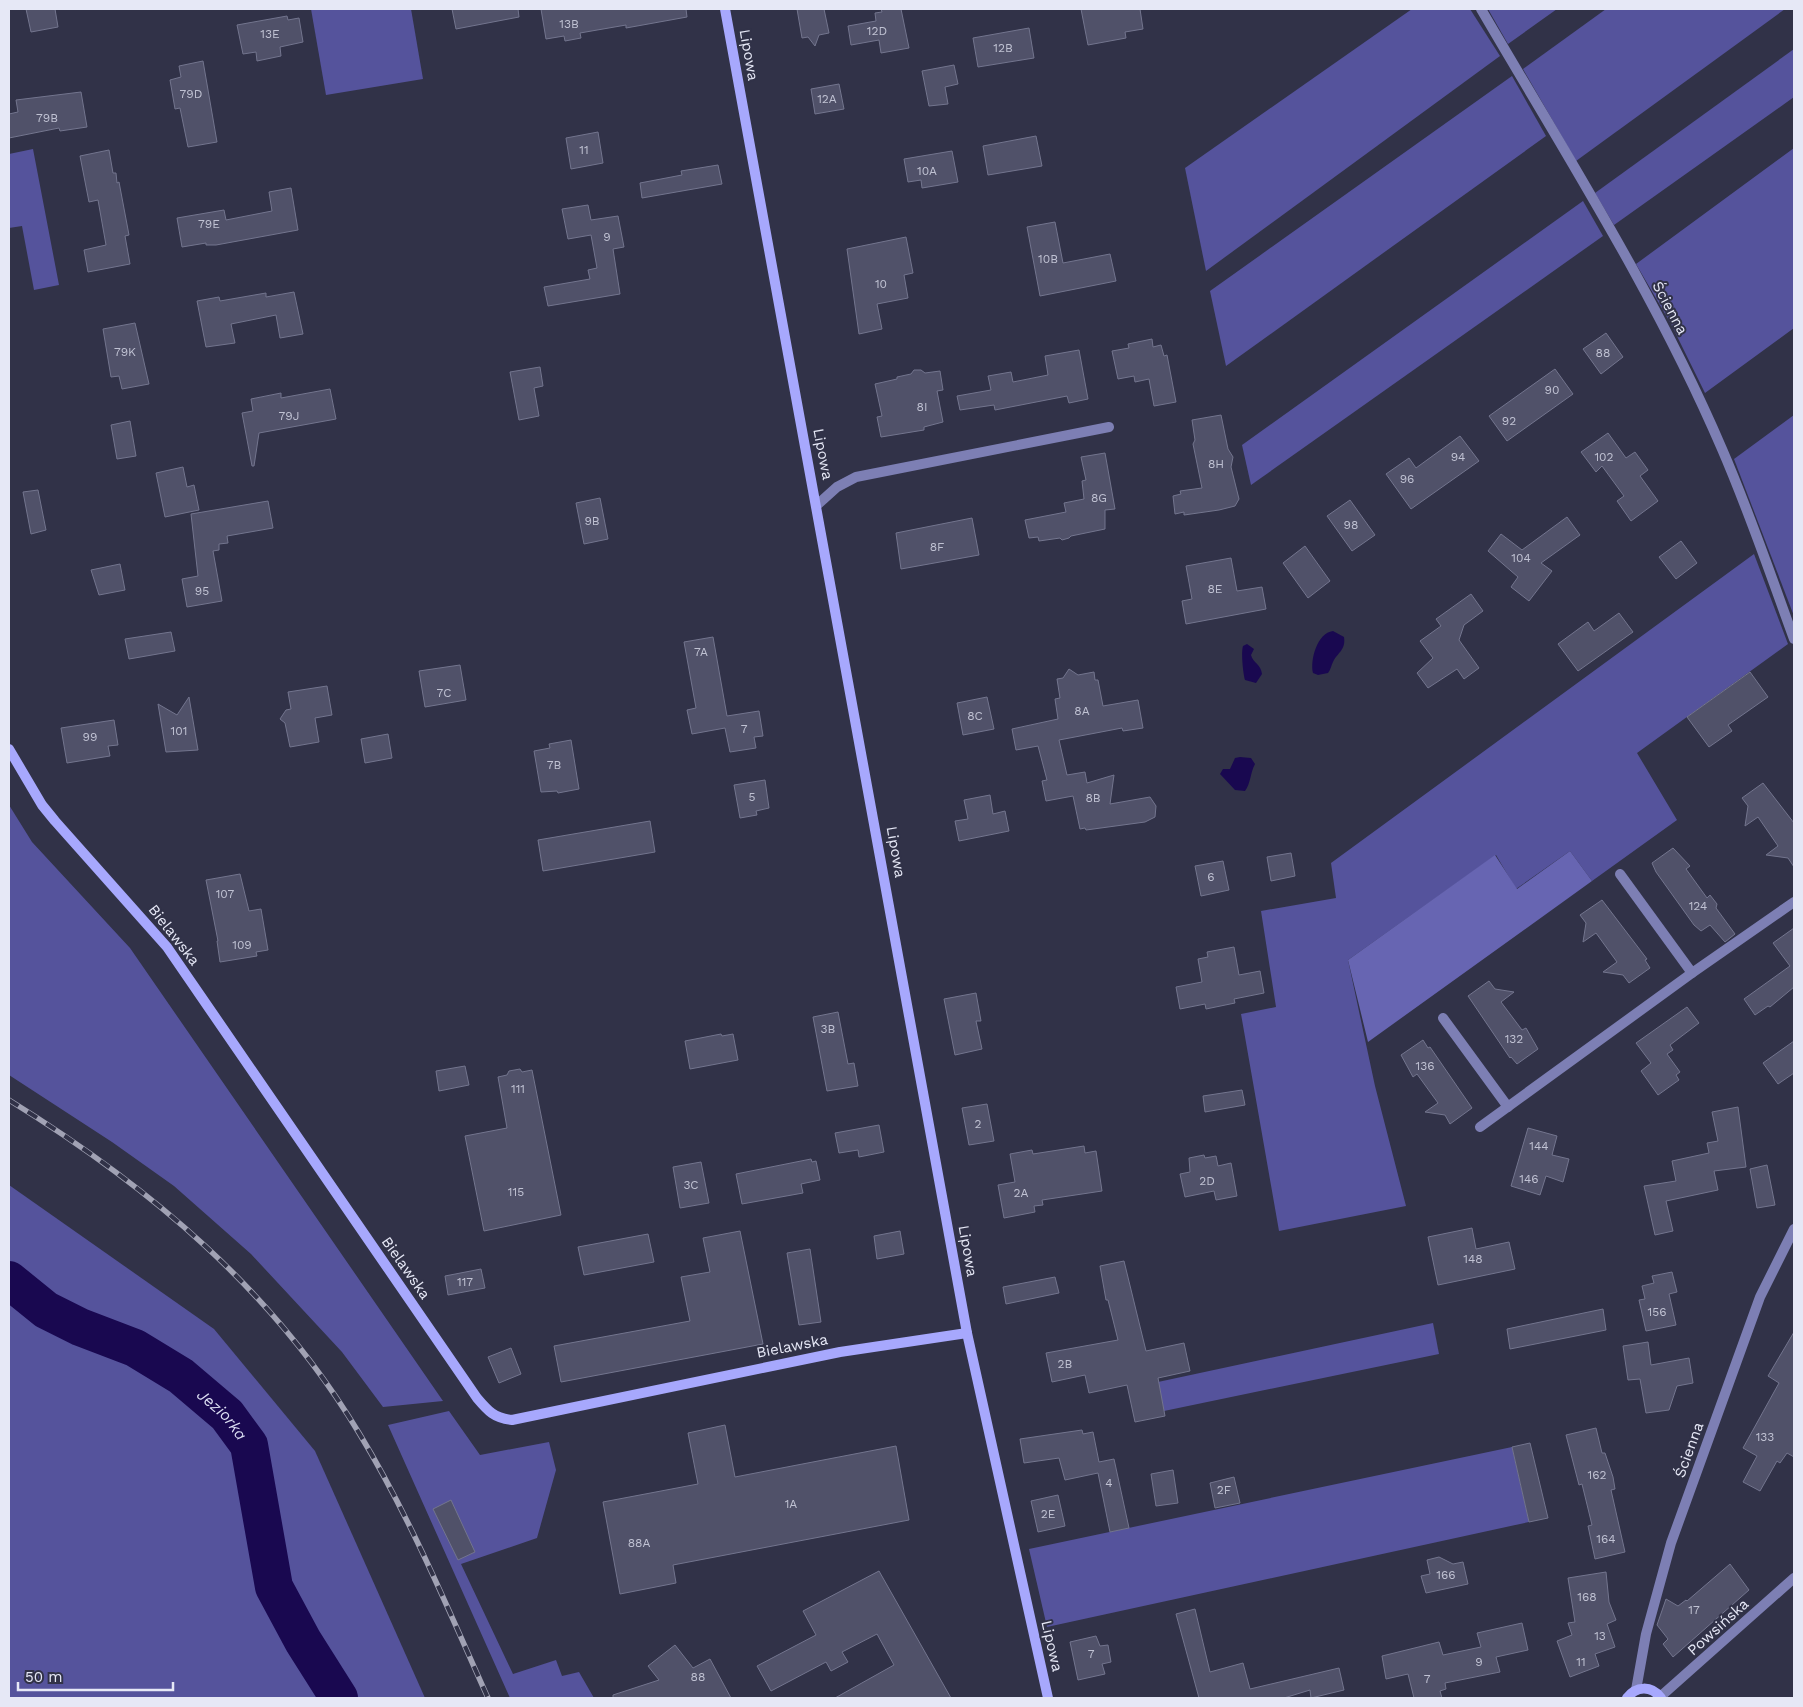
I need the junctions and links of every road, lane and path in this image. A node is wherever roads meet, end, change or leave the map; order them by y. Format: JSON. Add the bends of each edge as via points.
{"nodes":[{"id":1,"x":725,"y":9,"type":"edge"},
{"id":2,"x":1481,"y":9,"type":"edge"},
{"id":3,"x":1109,"y":427,"type":"dead end"},
{"id":4,"x":817,"y":505,"type":"junction"},
{"id":5,"x":1794,"y":639,"type":"edge"},
{"id":6,"x":9,"y":749,"type":"edge"},
{"id":7,"x":1620,"y":874,"type":"dead end"},
{"id":8,"x":1794,"y":902,"type":"edge"},
{"id":9,"x":1692,"y":973,"type":"junction"},
{"id":10,"x":1443,"y":1018,"type":"dead end"},
{"id":11,"x":1508,"y":1107,"type":"junction"},
{"id":12,"x":1480,"y":1127,"type":"dead end"},
{"id":13,"x":1794,"y":1229,"type":"edge"},
{"id":14,"x":968,"y":1334,"type":"junction"},
{"id":15,"x":1794,"y":1578,"type":"edge"},
{"id":16,"x":1636,"y":1690,"type":"junction"},
{"id":17,"x":1048,"y":1698,"type":"edge"},
{"id":18,"x":1627,"y":1698,"type":"edge"},
{"id":19,"x":1660,"y":1698,"type":"edge"}],
"edges":[{"from":1,"to":4,"type":"street","name":"Lipowa"},
{"from":2,"to":5,"type":"street","name":"Ścienna","via":[[1585,184],[1664,328],[1722,448]]},
{"from":3,"to":4,"type":"street","via":[[856,477],[837,487]]},
{"from":4,"to":14,"type":"street","name":"Lipowa"},
{"from":6,"to":14,"type":"street","name":"Bielawska","via":[[42,805],[167,946],[477,1398],[495,1417],[512,1420],[840,1352]]},
{"from":7,"to":9,"type":"street"},
{"from":8,"to":9,"type":"street"},
{"from":9,"to":11,"type":"street"},
{"from":10,"to":11,"type":"street"},
{"from":11,"to":12,"type":"street"},
{"from":13,"to":16,"type":"street","name":"Ścienna","via":[[1760,1297],[1672,1543],[1644,1643]]},
{"from":14,"to":17,"type":"street","name":"Lipowa"},
{"from":15,"to":19,"type":"street","name":"Powsińska"},
{"from":16,"to":18,"type":"street"},
{"from":16,"to":19,"type":"street","via":[[1648,1689]]}]}
